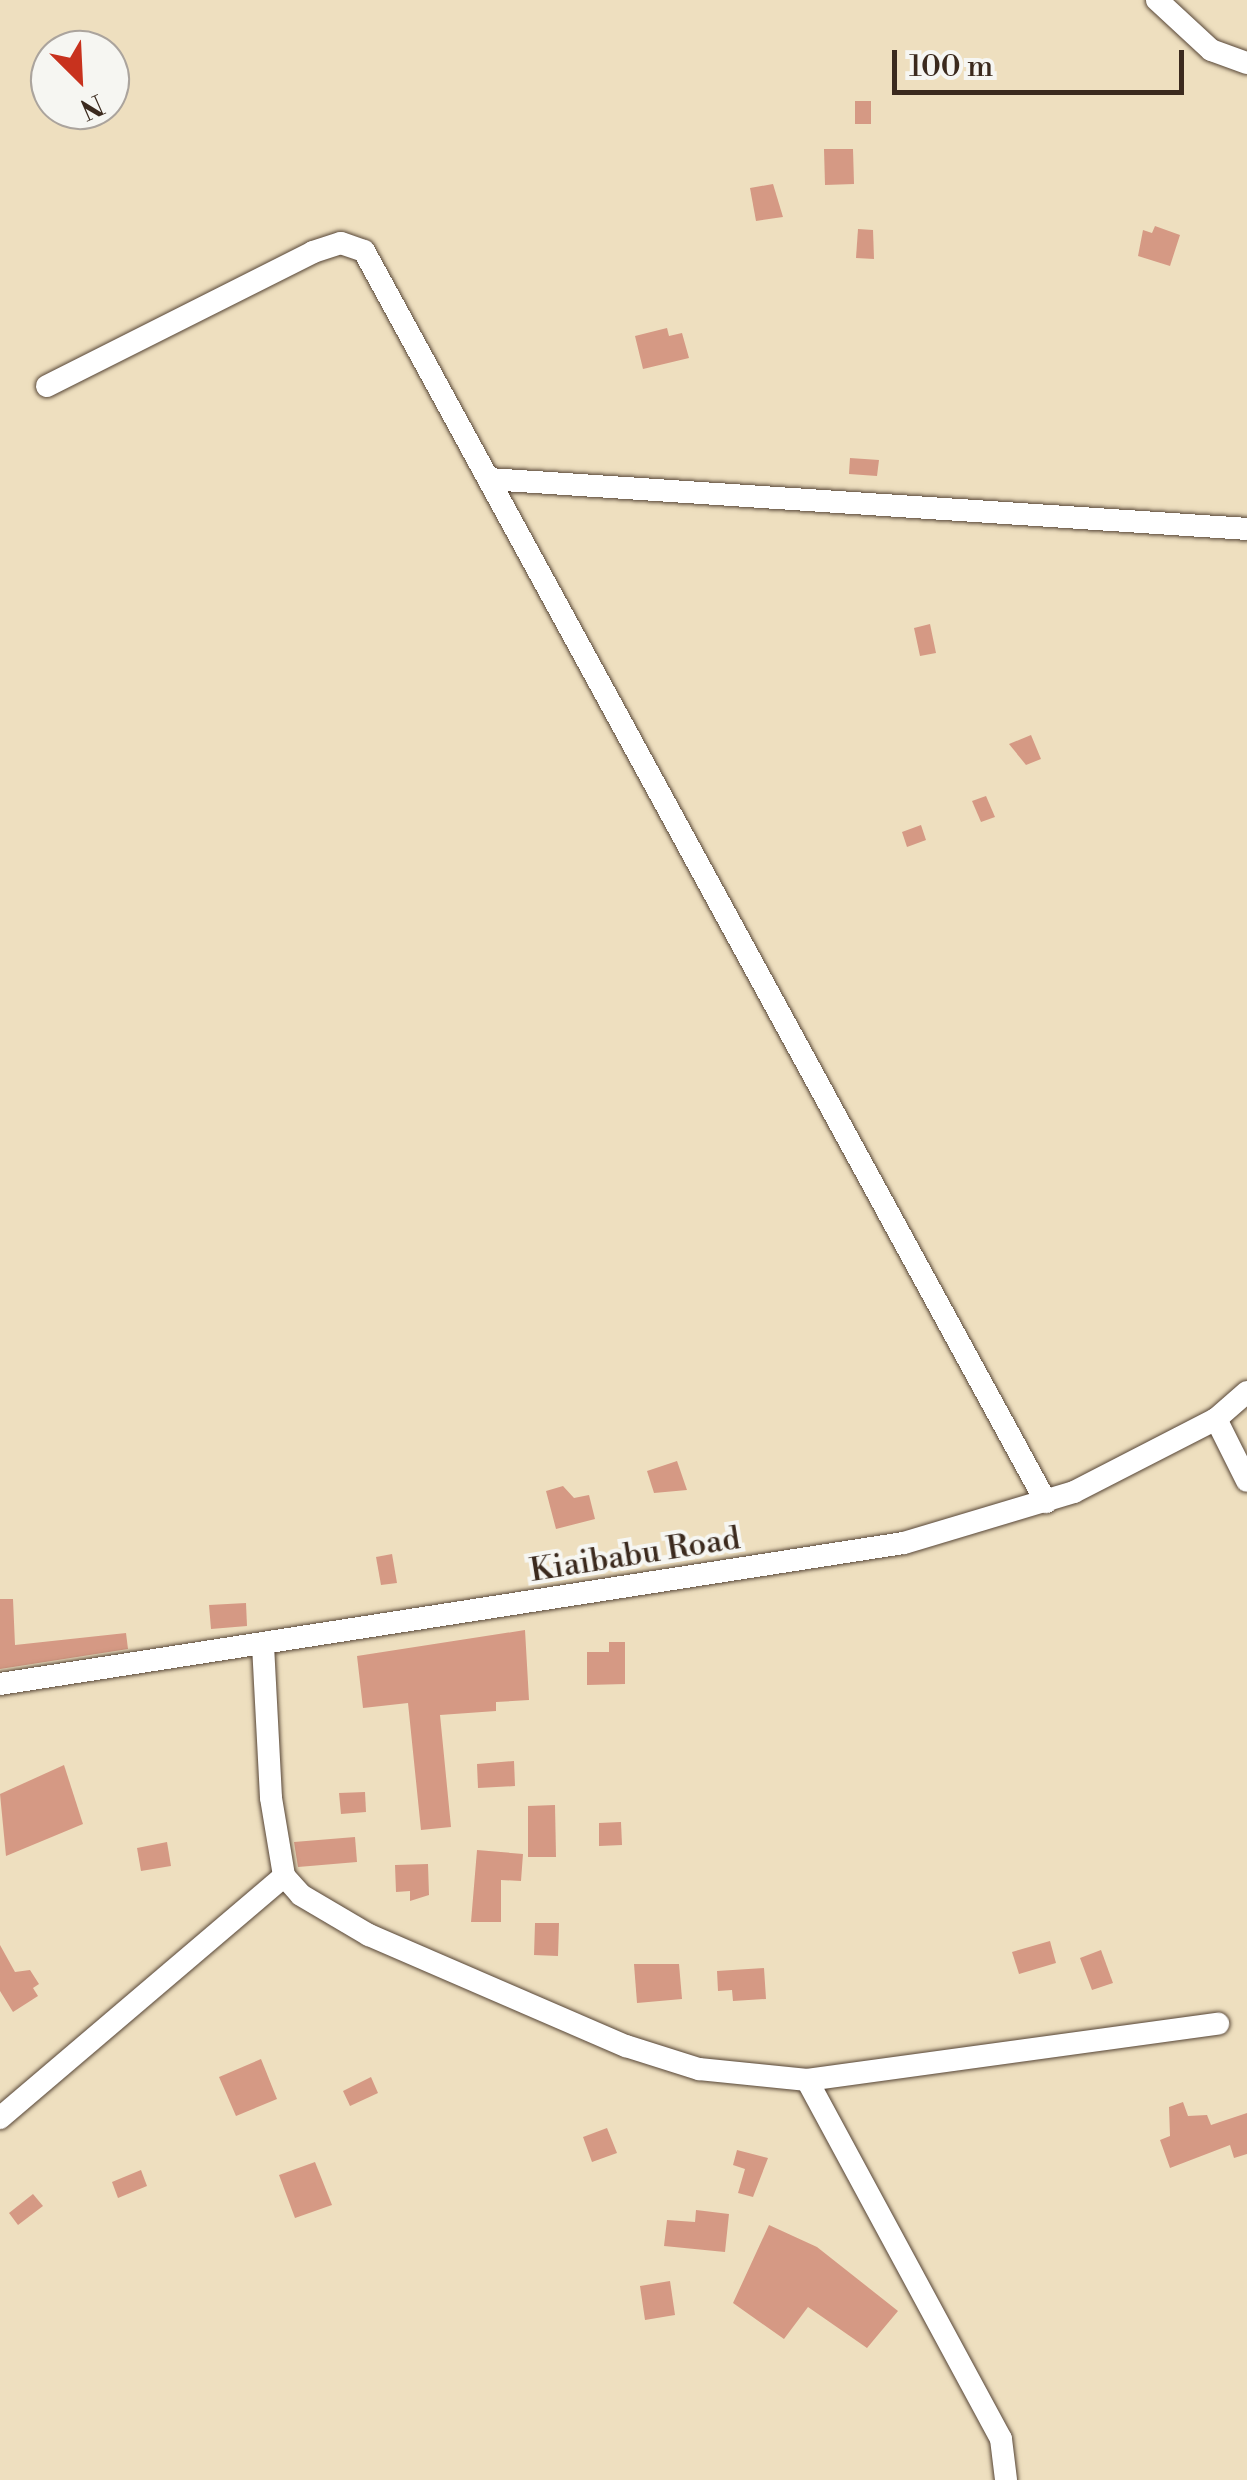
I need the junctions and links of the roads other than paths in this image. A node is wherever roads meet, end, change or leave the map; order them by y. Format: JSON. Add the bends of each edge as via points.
{"nodes":[{"id":1,"x":1157,"y":0,"type":"edge"},
{"id":2,"x":1247,"y":63,"type":"edge"},
{"id":3,"x":47,"y":386,"type":"dead end"},
{"id":4,"x":490,"y":479,"type":"junction"},
{"id":5,"x":1247,"y":529,"type":"edge"},
{"id":6,"x":1247,"y":1392,"type":"edge"},
{"id":7,"x":1216,"y":1420,"type":"junction"},
{"id":8,"x":1247,"y":1481,"type":"edge"},
{"id":9,"x":1046,"y":1502,"type":"junction"},
{"id":10,"x":262,"y":1645,"type":"junction"},
{"id":11,"x":0,"y":1684,"type":"edge"},
{"id":12,"x":284,"y":1876,"type":"junction"},
{"id":13,"x":1218,"y":2024,"type":"dead end"},
{"id":14,"x":807,"y":2080,"type":"junction"},
{"id":15,"x":0,"y":2118,"type":"edge"},
{"id":16,"x":1006,"y":2480,"type":"edge"}],
"edges":[{"from":1,"to":2,"type":"street","via":[[1211,50]]},
{"from":3,"to":4,"type":"street","via":[[341,243],[364,251],[384,279]]},
{"from":4,"to":5,"type":"street"},
{"from":4,"to":9,"type":"street"},
{"from":6,"to":7,"type":"street","name":"Kiaibabu Road"},
{"from":7,"to":8,"type":"street"},
{"from":7,"to":9,"type":"street","name":"Kiaibabu Road"},
{"from":9,"to":10,"type":"street","name":"Kiaibabu Road","via":[[956,1530],[814,1560]]},
{"from":10,"to":11,"type":"street","name":"Kiaibabu Road"},
{"from":10,"to":12,"type":"street","via":[[271,1798]]},
{"from":12,"to":14,"type":"street","via":[[316,1906],[398,1950],[626,2046],[699,2069]]},
{"from":12,"to":15,"type":"street"},
{"from":13,"to":14,"type":"street"},
{"from":14,"to":16,"type":"street","via":[[1002,2439]]}]}
